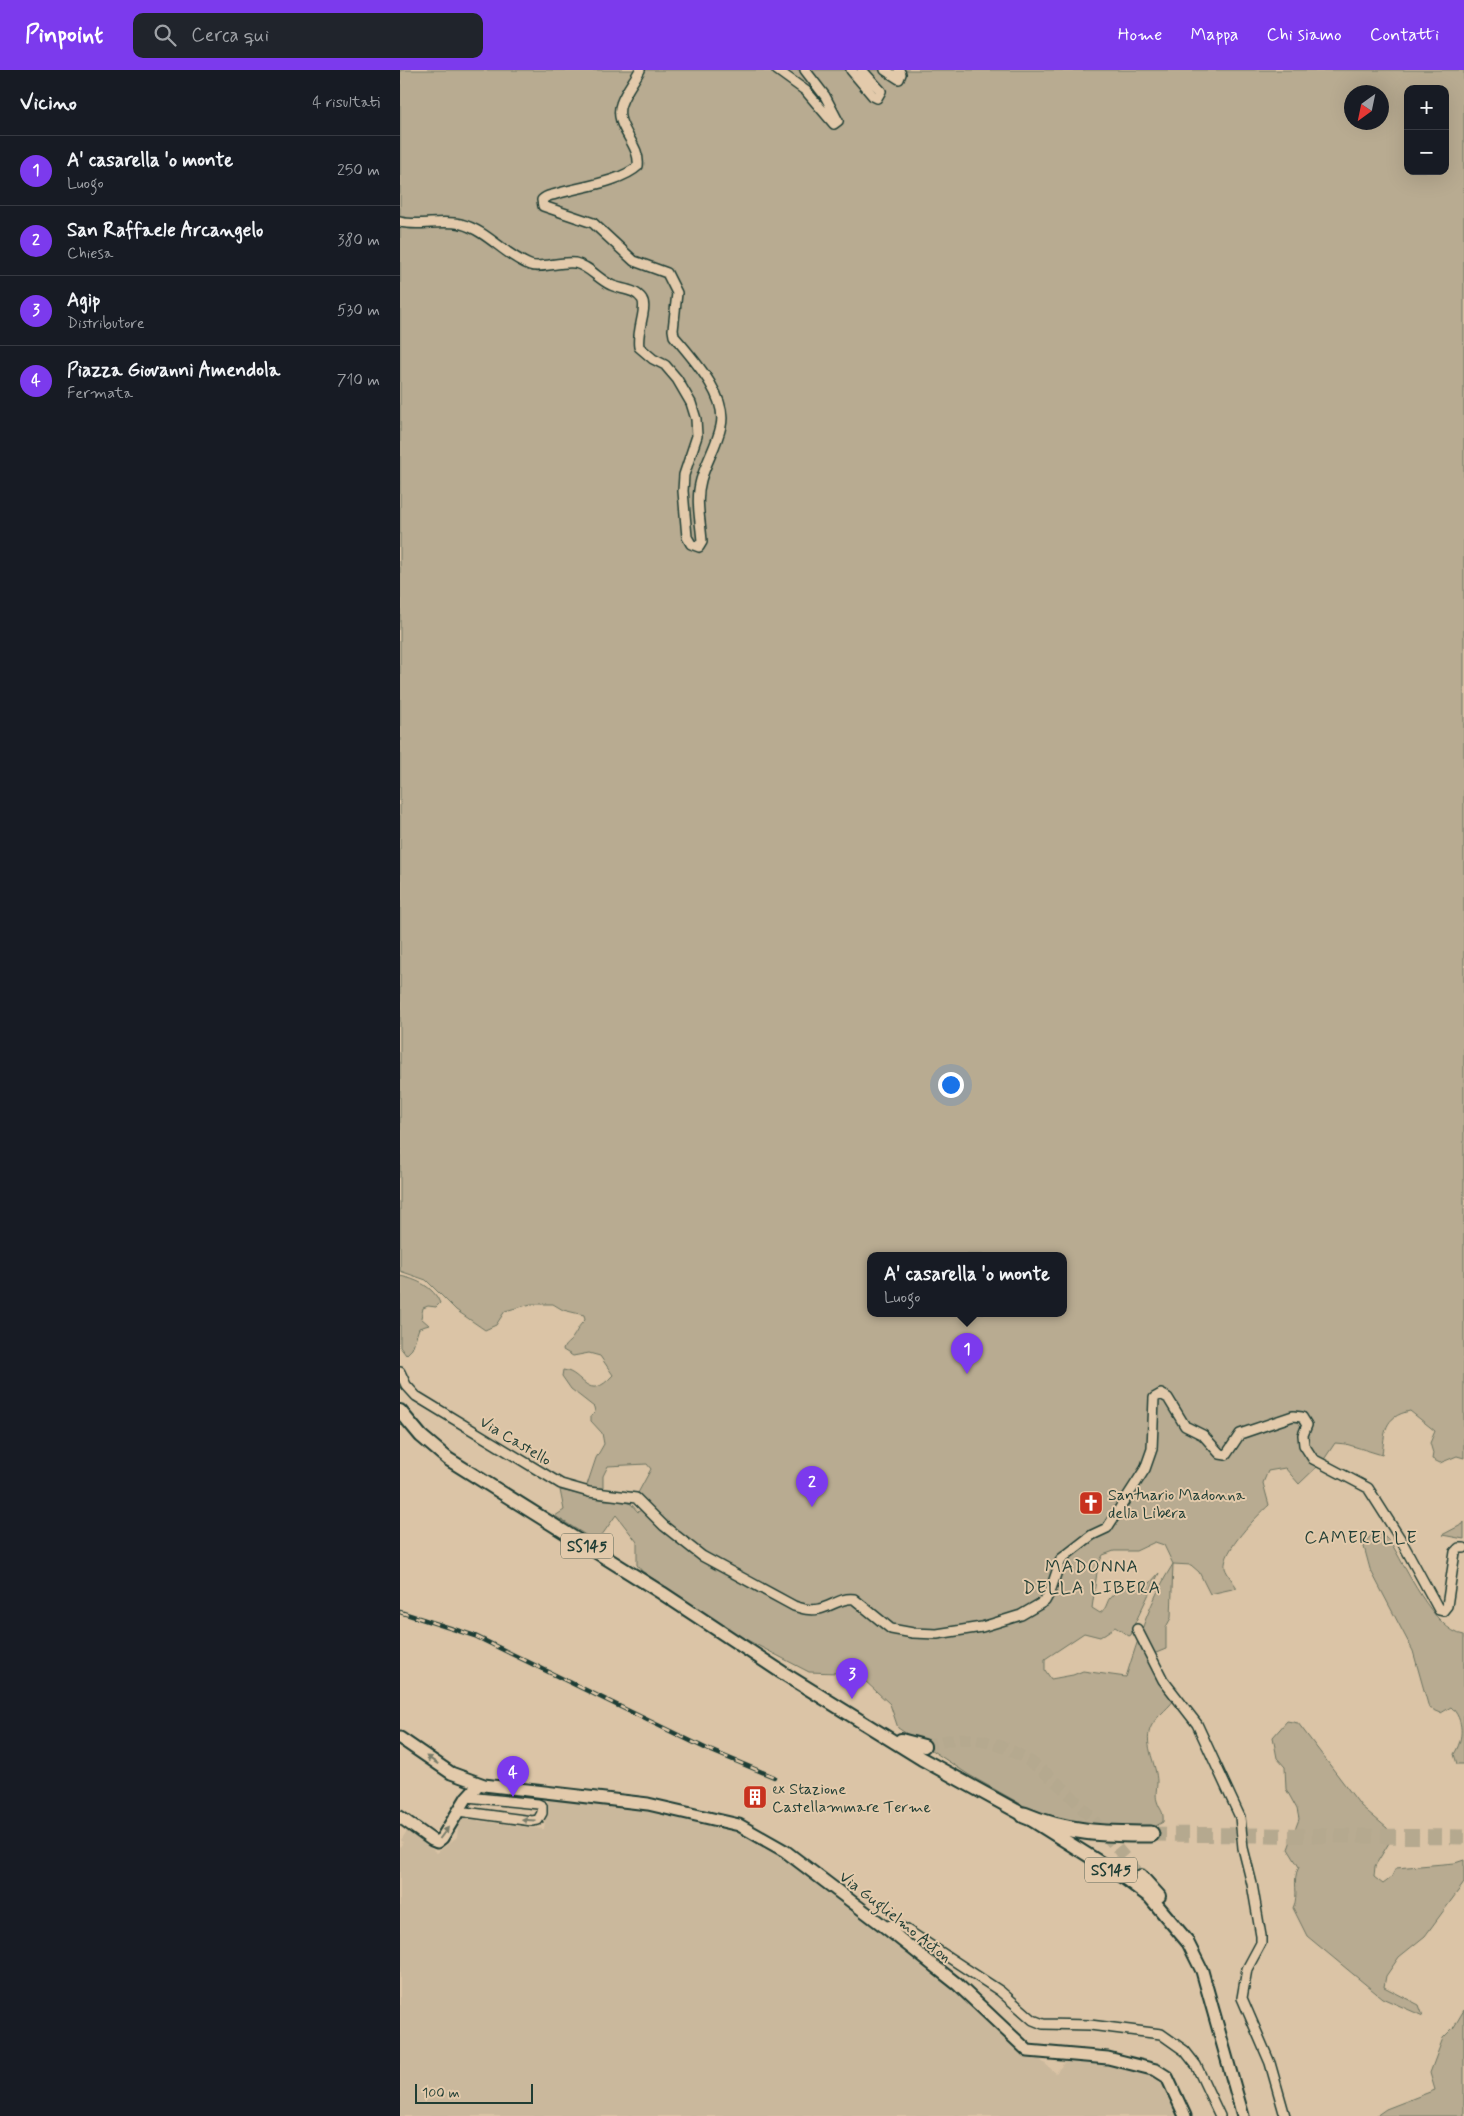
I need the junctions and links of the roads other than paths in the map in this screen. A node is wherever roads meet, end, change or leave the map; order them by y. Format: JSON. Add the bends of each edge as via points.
{"nodes":[{"id":1,"x":640,"y":70,"type":"edge"},
{"id":2,"x":777,"y":70,"type":"edge"},
{"id":3,"x":805,"y":70,"type":"edge"},
{"id":4,"x":851,"y":70,"type":"edge"},
{"id":5,"x":862,"y":70,"type":"edge"},
{"id":6,"x":885,"y":70,"type":"edge"},
{"id":7,"x":899,"y":70,"type":"edge"},
{"id":8,"x":400,"y":222,"type":"edge"},
{"id":9,"x":400,"y":1372,"type":"edge"},
{"id":10,"x":400,"y":1411,"type":"edge"},
{"id":11,"x":1464,"y":1548,"type":"edge"},
{"id":12,"x":1137,"y":1629,"type":"dead end"},
{"id":13,"x":882,"y":1734,"type":"junction"},
{"id":14,"x":400,"y":1738,"type":"edge"},
{"id":15,"x":924,"y":1746,"type":"tunnel mouth"},
{"id":16,"x":465,"y":1779,"type":"junction"},
{"id":17,"x":479,"y":1784,"type":"junction"},
{"id":18,"x":535,"y":1791,"type":"junction"},
{"id":19,"x":467,"y":1797,"type":"junction"},
{"id":20,"x":532,"y":1804,"type":"junction"},
{"id":21,"x":457,"y":1814,"type":"junction"},
{"id":22,"x":1024,"y":1815,"type":"junction"},
{"id":23,"x":400,"y":1817,"type":"edge"},
{"id":24,"x":1150,"y":1834,"type":"tunnel mouth"},
{"id":25,"x":1141,"y":1876,"type":"tunnel mouth"},
{"id":26,"x":885,"y":1927,"type":"junction"},
{"id":27,"x":1187,"y":1940,"type":"junction"},
{"id":28,"x":1185,"y":2116,"type":"edge"},
{"id":29,"x":1220,"y":2116,"type":"edge"},
{"id":30,"x":1244,"y":2116,"type":"edge"},
{"id":31,"x":1285,"y":2116,"type":"edge"}],
"edges":[{"from":1,"to":8,"type":"street","via":[[620,105],[619,117],[636,153],[638,166],[623,176],[566,190],[542,200],[543,206],[593,223],[634,261],[667,273],[673,282],[677,293],[674,336],[720,400],[722,412],[722,424],[701,480],[698,498],[702,542],[699,547],[691,544],[687,537],[683,500],[684,475],[696,436],[696,419],[677,379],[664,364],[653,360],[639,347],[637,337],[645,309],[642,299],[627,289],[612,286],[576,263],[532,265],[479,231],[460,224]]},
{"from":2,"to":3,"type":"street","via":[[806,91],[834,124],[838,121],[834,111]]},
{"from":4,"to":5,"type":"street","via":[[877,98],[882,90]]},
{"from":6,"to":7,"type":"street","via":[[899,79]]},
{"from":9,"to":11,"type":"street","name":"Via Castello","via":[[416,1396],[552,1479],[589,1492],[636,1498],[664,1526],[702,1556],[794,1606],[821,1609],[848,1598],[854,1599],[887,1626],[914,1633],[936,1634],[982,1627],[1021,1615],[1045,1600],[1061,1559],[1086,1539],[1108,1528],[1145,1469],[1152,1448],[1154,1398],[1161,1394],[1168,1398],[1185,1426],[1203,1435],[1220,1454],[1226,1455],[1240,1434],[1293,1416],[1302,1416],[1306,1425],[1304,1445],[1313,1459],[1368,1488],[1439,1610],[1443,1611],[1447,1606],[1454,1552]]},
{"from":10,"to":13,"type":"main road","number":"SS145","via":[[448,1460]]},
{"from":12,"to":31,"type":"street","via":[[1164,1680],[1197,1724],[1240,1818],[1261,1936],[1261,1943],[1247,1969],[1242,1998],[1270,2063]]},
{"from":13,"to":15,"type":"main road","number":"SS145"},
{"from":13,"to":22,"type":"main road","number":"SS145"},
{"from":16,"to":14,"type":"street","name":"Via Guglielmo Acton","one_way":true},
{"from":16,"to":17,"type":"street","name":"Via Guglielmo Acton"},
{"from":16,"to":19,"type":"street"},
{"from":17,"to":18,"type":"street","name":"Via Guglielmo Acton"},
{"from":17,"to":19,"type":"street"},
{"from":18,"to":20,"type":"street"},
{"from":18,"to":26,"type":"street","name":"Via Guglielmo Acton","via":[[648,1804],[739,1825],[785,1852]]},
{"from":19,"to":20,"type":"street"},
{"from":19,"to":21,"type":"street"},
{"from":20,"to":21,"type":"street","one_way":true,"via":[[542,1806],[538,1820]]},
{"from":23,"to":21,"type":"street","one_way":true,"via":[[437,1842]]},
{"from":22,"to":24,"type":"highway","via":[[1080,1832]]},
{"from":22,"to":27,"type":"main road","number":"SS145","via":[[1138,1887]]},
{"from":25,"to":27,"type":"main road","number":"SS145","via":[[1172,1914]]},
{"from":26,"to":28,"type":"street","name":"Via Guglielmo Acton","via":[[956,1984],[1028,2051],[1108,2058],[1156,2070],[1167,2077]]},
{"from":26,"to":29,"type":"street","via":[[894,1924],[907,1930],[1000,1991],[1033,2020],[1043,2024],[1090,2025],[1161,2034],[1185,2051],[1196,2065]]},
{"from":27,"to":30,"type":"street","number":"SS145","via":[[1202,1971]]}]}
